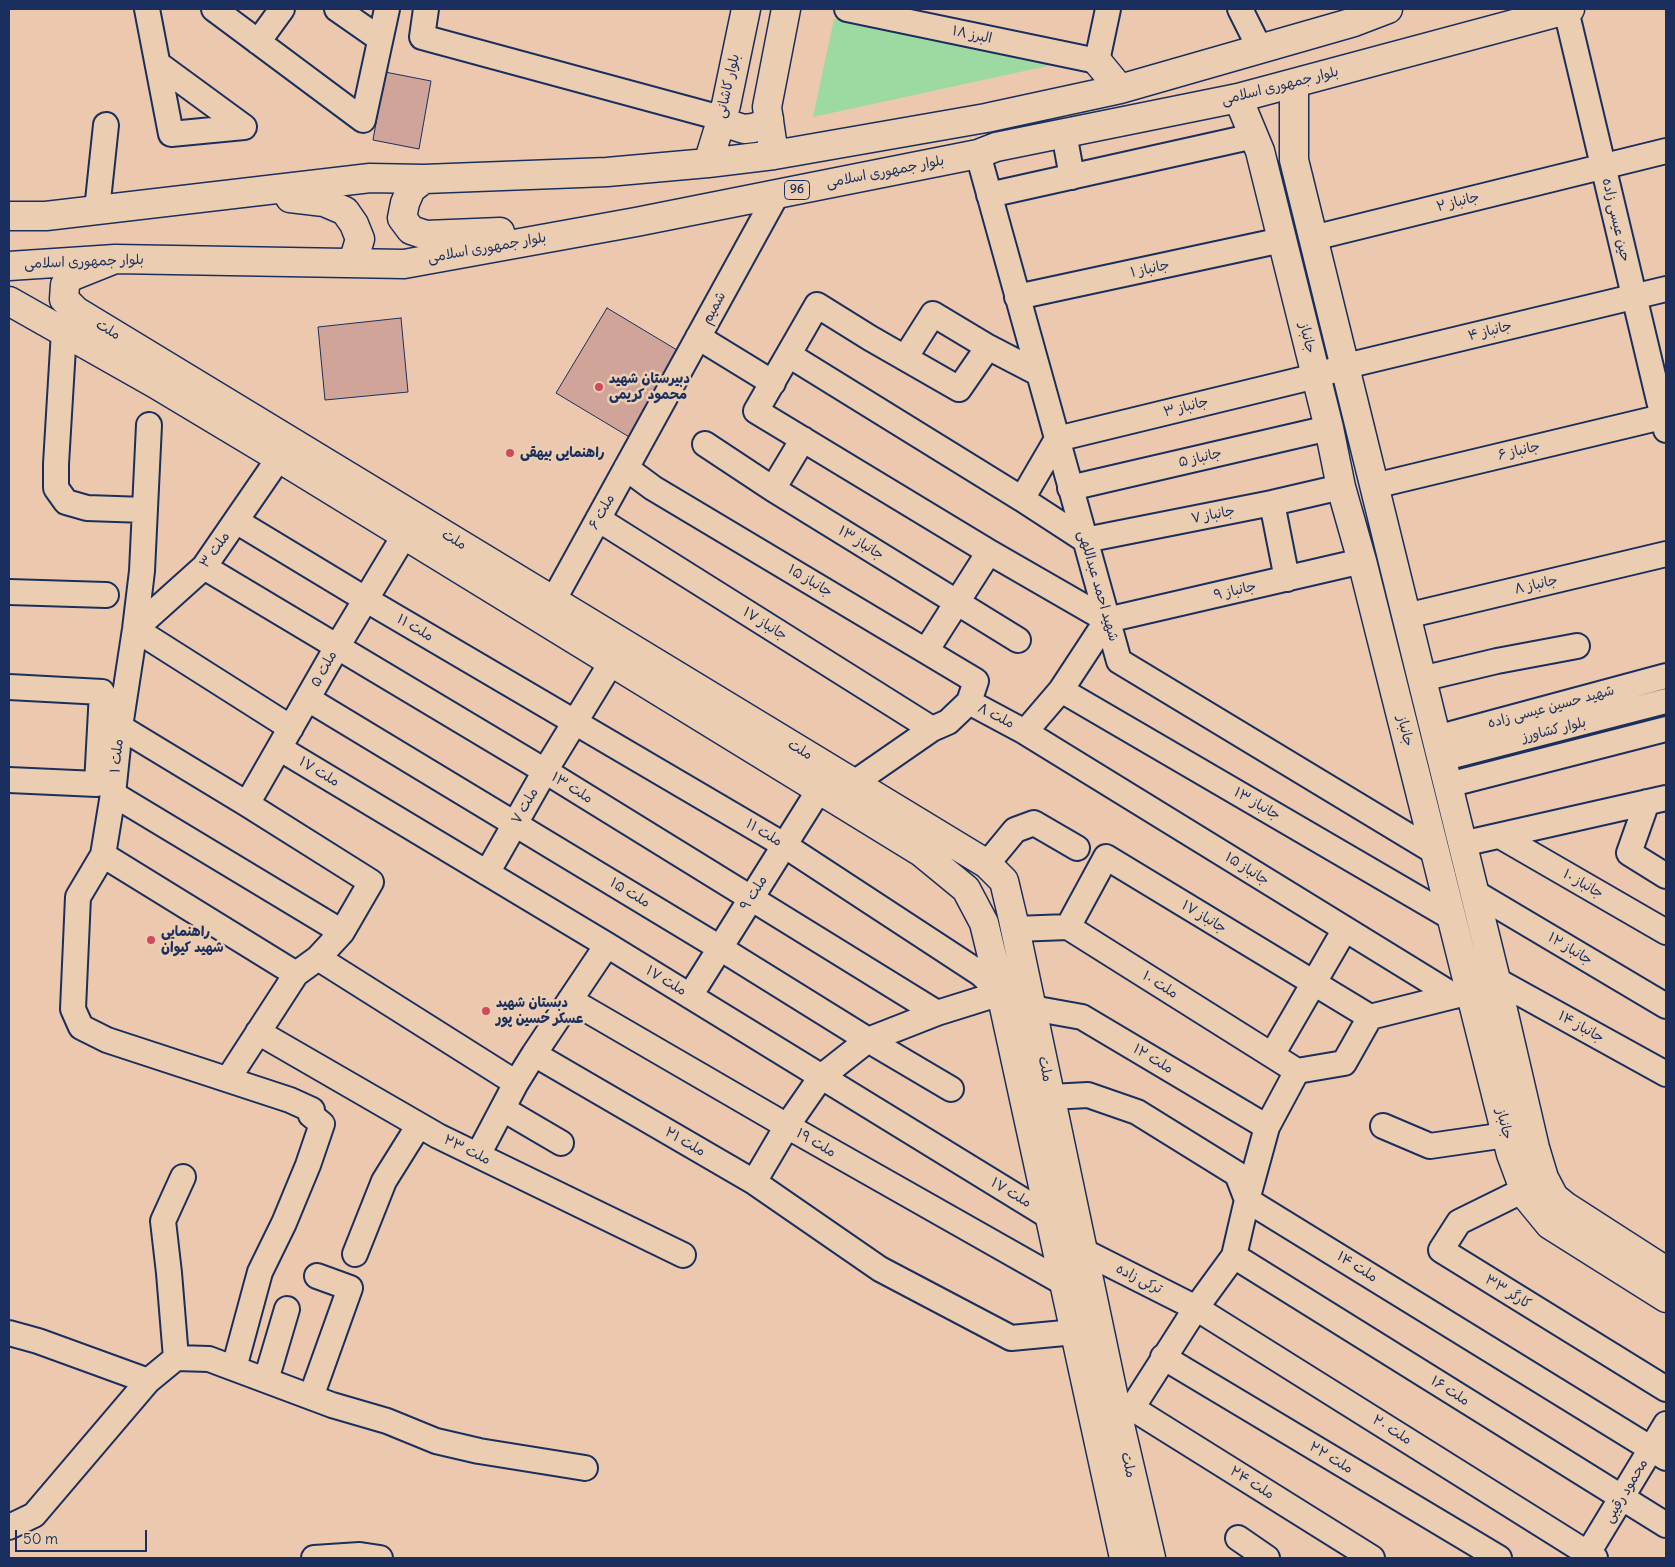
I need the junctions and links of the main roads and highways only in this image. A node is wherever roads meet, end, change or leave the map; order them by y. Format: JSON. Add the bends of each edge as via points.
{"nodes":[{"id":1,"x":746,"y":9,"type":"edge"},
{"id":2,"x":786,"y":9,"type":"edge"},
{"id":3,"x":1388,"y":9,"type":"edge"},
{"id":4,"x":1568,"y":9,"type":"edge"},
{"id":5,"x":1097,"y":61,"type":"road end"},
{"id":6,"x":1294,"y":84,"type":"junction"},
{"id":7,"x":1120,"y":90,"type":"junction"},
{"id":8,"x":1238,"y":98,"type":"junction"},
{"id":9,"x":721,"y":118,"type":"junction"},
{"id":10,"x":769,"y":119,"type":"junction"},
{"id":11,"x":774,"y":155,"type":"junction"},
{"id":12,"x":708,"y":163,"type":"junction"},
{"id":13,"x":424,"y":179,"type":"junction"},
{"id":14,"x":243,"y":193,"type":"junction"},
{"id":15,"x":9,"y":216,"type":"edge"},
{"id":16,"x":601,"y":228,"type":"junction"},
{"id":17,"x":115,"y":259,"type":"junction"},
{"id":18,"x":353,"y":262,"type":"junction"},
{"id":19,"x":9,"y":266,"type":"edge"},
{"id":20,"x":9,"y":301,"type":"edge"},
{"id":21,"x":70,"y":321,"type":"junction"},
{"id":22,"x":1439,"y":748,"type":"junction"},
{"id":23,"x":1414,"y":766,"type":"junction"},
{"id":24,"x":1448,"y":785,"type":"junction"},
{"id":25,"x":1421,"y":794,"type":"junction"},
{"id":26,"x":1002,"y":993,"type":"junction"},
{"id":27,"x":1030,"y":998,"type":"junction"},
{"id":28,"x":1517,"y":1146,"type":"junction"},
{"id":29,"x":1666,"y":1271,"type":"edge"},
{"id":30,"x":1666,"y":1298,"type":"edge"},
{"id":31,"x":1113,"y":1410,"type":"junction"},
{"id":32,"x":1124,"y":1558,"type":"edge"},
{"id":33,"x":1150,"y":1558,"type":"edge"}],
"edges":[{"from":1,"to":9,"type":"main road","name":"بلوار کاشانی"},
{"from":2,"to":10,"type":"main road","via":[[767,107]]},
{"from":3,"to":7,"type":"main road","via":[[1354,22]]},
{"from":4,"to":6,"type":"main road","name":"بلوار جمهوری اسلامی","number":"96"},
{"from":5,"to":7,"type":"main road"},
{"from":6,"to":8,"type":"main road","name":"بلوار جمهوری اسلامی","number":"96"},
{"from":6,"to":22,"type":"main road","name":"جانباز","via":[[1294,160]]},
{"from":7,"to":11,"type":"main road","via":[[986,118]]},
{"from":8,"to":16,"type":"main road","name":"بلوار جمهوری اسلامی","number":"96","via":[[996,147],[978,154]]},
{"from":8,"to":23,"type":"main road","name":"جانباز","via":[[1260,151],[1341,487]]},
{"from":9,"to":10,"type":"main road","via":[[744,129],[762,125]]},
{"from":9,"to":12,"type":"main road","name":"بلوار کاشانی"},
{"from":10,"to":11,"type":"main road"},
{"from":11,"to":12,"type":"main road"},
{"from":12,"to":13,"type":"main road","via":[[607,172]]},
{"from":13,"to":14,"type":"main road","via":[[370,178]]},
{"from":13,"to":16,"type":"main road","via":[[411,189],[402,218],[411,230],[426,235]]},
{"from":14,"to":15,"type":"main road","via":[[46,216]]},
{"from":14,"to":18,"type":"main road","via":[[324,202],[345,210],[360,238]]},
{"from":16,"to":18,"type":"main road","name":"بلوار جمهوری اسلامی","number":"96","via":[[404,264]]},
{"from":17,"to":18,"type":"main road","name":"بلوار جمهوری اسلامی","number":"96"},
{"from":17,"to":19,"type":"main road","name":"بلوار جمهوری اسلامی","number":"96"},
{"from":17,"to":21,"type":"main road","name":"ملت","via":[[70,277],[65,285],[64,299]]},
{"from":20,"to":21,"type":"main road","name":"ملت"},
{"from":21,"to":26,"type":"main road","name":"ملت","via":[[404,536],[921,852],[966,889],[984,923]]},
{"from":21,"to":27,"type":"main road","name":"ملت","via":[[553,601],[987,864],[1004,881]]},
{"from":22,"to":23,"type":"main road"},
{"from":22,"to":24,"type":"main road","name":"جانباز"},
{"from":23,"to":25,"type":"main road","name":"جانباز"},
{"from":24,"to":25,"type":"main road"},
{"from":24,"to":28,"type":"main road","name":"جانباز","via":[[1496,980]]},
{"from":25,"to":28,"type":"main road","name":"جانباز","via":[[1452,918],[1463,994]]},
{"from":26,"to":27,"type":"main road"},
{"from":26,"to":31,"type":"main road","name":"ملت","via":[[1075,1332]]},
{"from":27,"to":31,"type":"main road","name":"ملت"},
{"from":28,"to":29,"type":"main road","name":"جانباز","via":[[1564,1206]]},
{"from":28,"to":30,"type":"main road","name":"جانباز","via":[[1524,1190],[1550,1225]]},
{"from":31,"to":32,"type":"main road","name":"ملت"},
{"from":31,"to":33,"type":"main road","name":"ملت"}]}
